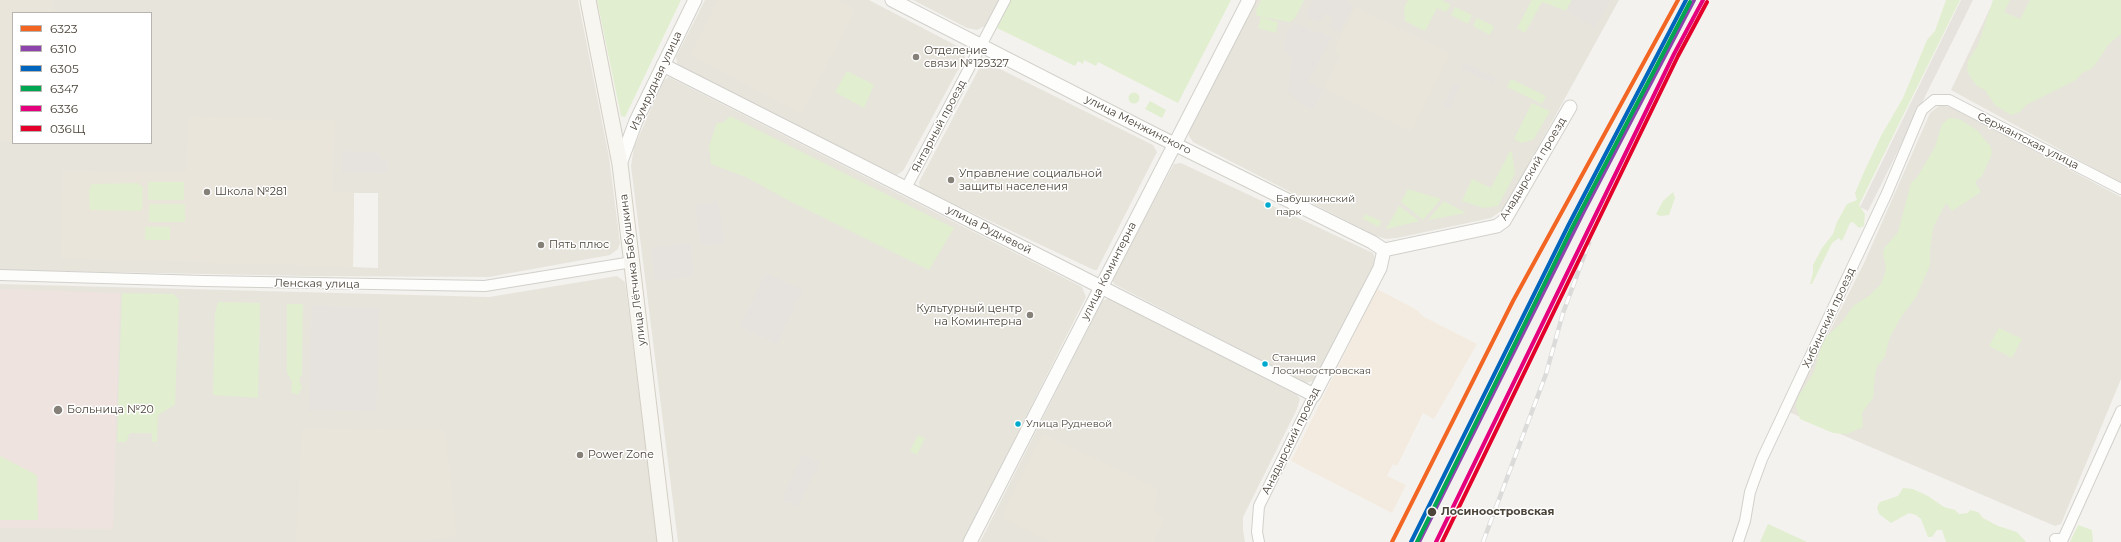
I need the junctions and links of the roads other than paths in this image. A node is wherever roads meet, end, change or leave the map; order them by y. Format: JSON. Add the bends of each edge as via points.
{"nodes":[{"id":1,"x":588,"y":0,"type":"edge"},
{"id":2,"x":695,"y":0,"type":"edge"},
{"id":3,"x":892,"y":0,"type":"edge"},
{"id":4,"x":1005,"y":0,"type":"edge"},
{"id":5,"x":1249,"y":0,"type":"edge"},
{"id":6,"x":982,"y":46,"type":"junction"},
{"id":7,"x":663,"y":65,"type":"junction"},
{"id":8,"x":1934,"y":100,"type":"joint"},
{"id":9,"x":1570,"y":107,"type":"dead end"},
{"id":10,"x":1174,"y":144,"type":"junction"},
{"id":11,"x":620,"y":164,"type":"junction"},
{"id":12,"x":906,"y":188,"type":"junction"},
{"id":13,"x":2121,"y":190,"type":"edge"},
{"id":14,"x":1384,"y":250,"type":"junction"},
{"id":15,"x":632,"y":262,"type":"junction"},
{"id":16,"x":0,"y":275,"type":"edge"},
{"id":17,"x":1101,"y":286,"type":"junction"},
{"id":18,"x":1314,"y":395,"type":"junction"},
{"id":19,"x":2121,"y":412,"type":"edge"},
{"id":20,"x":2055,"y":539,"type":"dead end"},
{"id":21,"x":665,"y":542,"type":"edge"},
{"id":22,"x":970,"y":542,"type":"edge"},
{"id":23,"x":1259,"y":542,"type":"edge"},
{"id":24,"x":1738,"y":542,"type":"edge"}],
"edges":[{"from":1,"to":11,"type":"main road","name":"улица Лётчика Бабушкина"},
{"from":2,"to":7,"type":"street","name":"Изумрудная улица"},
{"from":3,"to":6,"type":"street","name":"улица Менжинского"},
{"from":4,"to":6,"type":"street","name":"Янтарный проезд"},
{"from":5,"to":10,"type":"street","name":"улица Коминтерна"},
{"from":6,"to":10,"type":"street","name":"улица Менжинского"},
{"from":6,"to":12,"type":"street","name":"Янтарный проезд"},
{"from":7,"to":11,"type":"street","name":"Изумрудная улица","via":[[636,120]]},
{"from":7,"to":12,"type":"street","name":"улица Рудневой"},
{"from":8,"to":13,"type":"street","name":"Сержантская улица","via":[[1949,100]]},
{"from":8,"to":24,"type":"street","name":"Хибинский проезд","via":[[1922,110],[1888,193],[1762,459],[1750,492]]},
{"from":9,"to":14,"type":"street","name":"Анадырский проезд","via":[[1504,221],[1497,226]]},
{"from":10,"to":14,"type":"street","name":"улица Менжинского"},
{"from":10,"to":17,"type":"street","name":"улица Коминтерна"},
{"from":11,"to":15,"type":"main road","name":"улица Лётчика Бабушкина"},
{"from":12,"to":17,"type":"street","name":"улица Рудневой"},
{"from":14,"to":18,"type":"street","name":"Анадырский проезд","via":[[1380,268]]},
{"from":15,"to":16,"type":"street","name":"Ленская улица","via":[[486,286]]},
{"from":15,"to":21,"type":"main road","name":"улица Лётчика Бабушкина"},
{"from":17,"to":18,"type":"street","name":"улица Рудневой"},
{"from":17,"to":22,"type":"street","name":"улица Коминтерна"},
{"from":18,"to":23,"type":"street","name":"Анадырский проезд","via":[[1260,506],[1257,532]]},
{"from":19,"to":20,"type":"street","via":[[2063,539]]}]}
